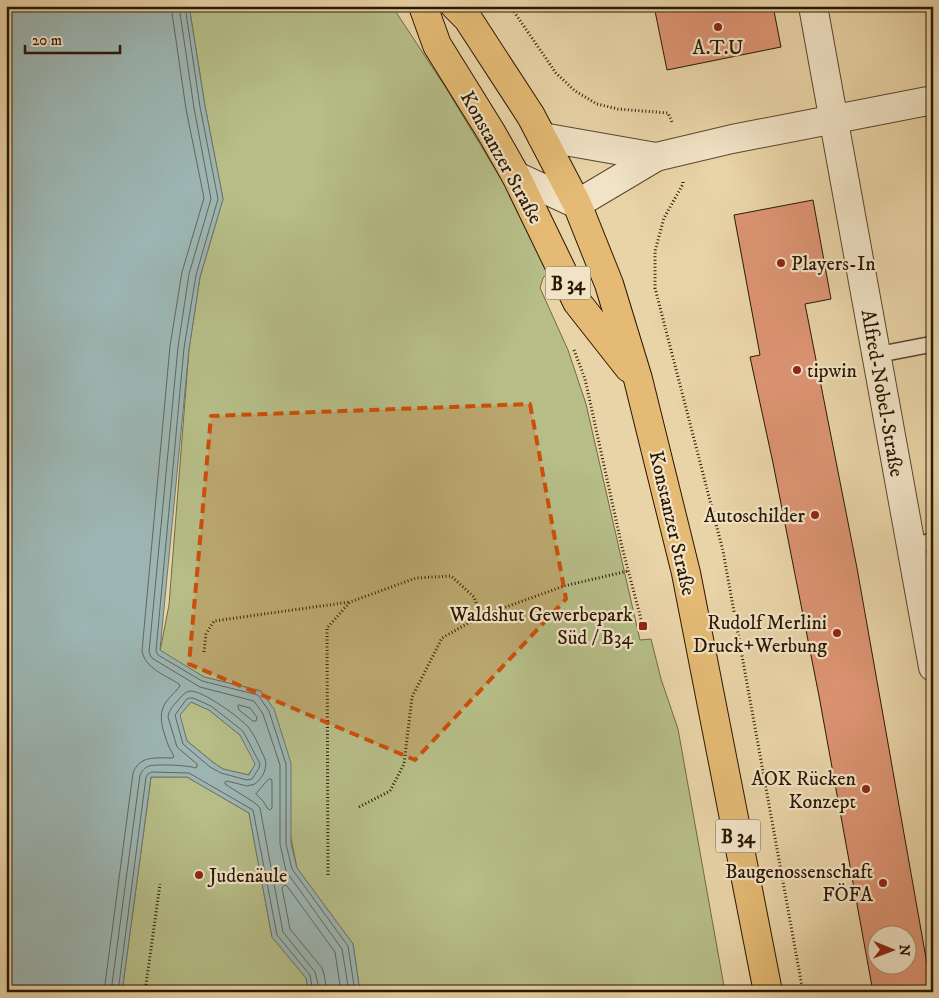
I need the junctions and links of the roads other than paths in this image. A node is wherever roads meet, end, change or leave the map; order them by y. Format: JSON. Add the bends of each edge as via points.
{"nodes":[{"id":1,"x":423,"y":6,"type":"edge"},
{"id":2,"x":455,"y":6,"type":"edge"},
{"id":3,"x":813,"y":6,"type":"edge"},
{"id":4,"x":933,"y":100,"type":"edge"},
{"id":5,"x":833,"y":119,"type":"junction"},
{"id":6,"x":542,"y":136,"type":"junction"},
{"id":7,"x":667,"y":154,"type":"junction"},
{"id":8,"x":516,"y":176,"type":"junction"},
{"id":9,"x":577,"y":204,"type":"junction"},
{"id":10,"x":933,"y":344,"type":"edge"},
{"id":11,"x":876,"y":355,"type":"junction"},
{"id":12,"x":638,"y":379,"type":"junction"},
{"id":13,"x":921,"y":543,"type":"edge"},
{"id":14,"x":933,"y":667,"type":"edge"},
{"id":15,"x":768,"y":992,"type":"edge"}],
"edges":[{"from":1,"to":8,"type":"main road","name":"Konstanzer Straße","number":"B 34","via":[[437,45]]},
{"from":2,"to":6,"type":"main road","name":"Konstanzer Straße","number":"B 34","via":[[468,19]]},
{"from":3,"to":5,"type":"street","name":"Alfred-Nobel-Straße"},
{"from":4,"to":5,"type":"street"},
{"from":5,"to":7,"type":"street"},
{"from":5,"to":11,"type":"street","name":"Alfred-Nobel-Straße"},
{"from":6,"to":7,"type":"street"},
{"from":6,"to":9,"type":"main road","name":"Konstanzer Straße","number":"B 34"},
{"from":7,"to":9,"type":"street"},
{"from":8,"to":9,"type":"street"},
{"from":8,"to":12,"type":"main road","name":"Konstanzer Straße","number":"B 34","via":[[577,302]]},
{"from":9,"to":12,"type":"main road","name":"Konstanzer Straße","number":"B 34","via":[[609,284]]},
{"from":10,"to":11,"type":"lane"},
{"from":11,"to":13,"type":"street","name":"Alfred-Nobel-Straße"},
{"from":12,"to":15,"type":"main road","name":"Konstanzer Straße","number":"B 34","via":[[686,573]]},
{"from":13,"to":14,"type":"street","name":"Alfred-Nobel-Straße"}]}
